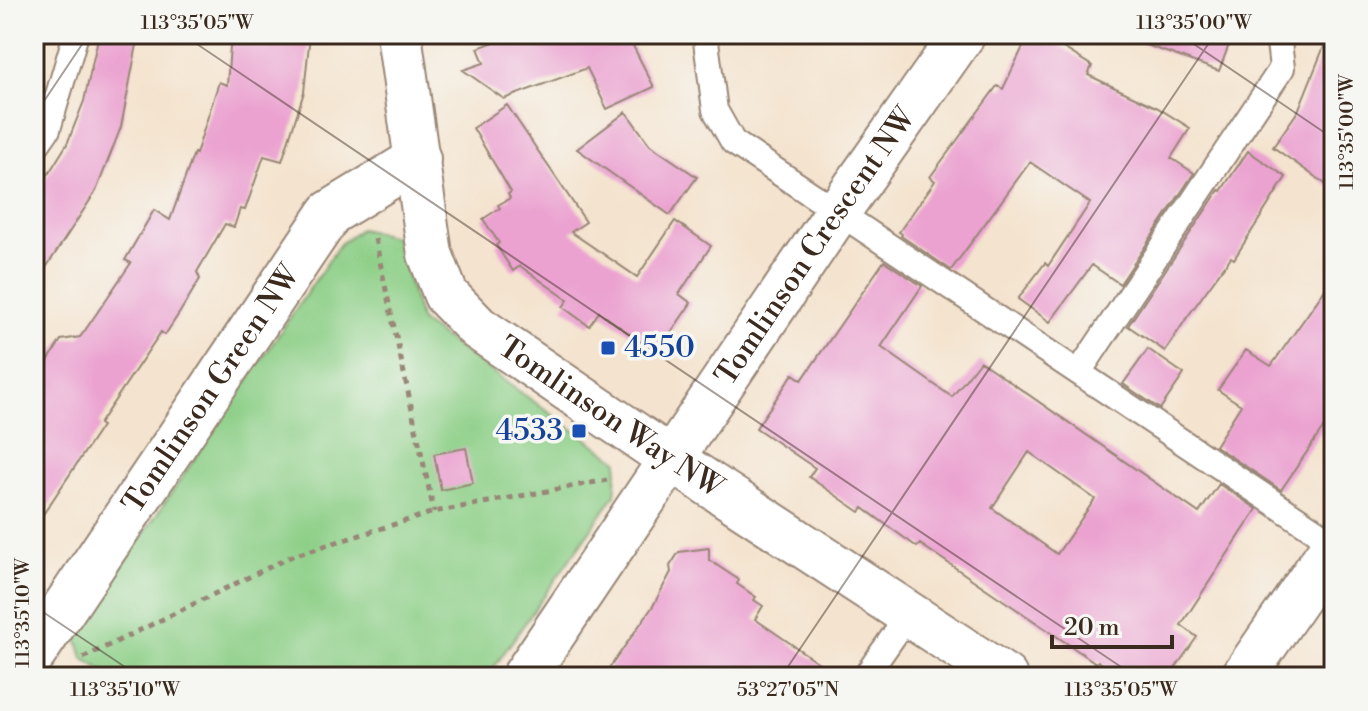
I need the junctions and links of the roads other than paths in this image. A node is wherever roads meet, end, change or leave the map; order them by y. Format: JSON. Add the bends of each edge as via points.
{"nodes":[{"id":1,"x":76,"y":34,"type":"edge"},
{"id":2,"x":399,"y":34,"type":"edge"},
{"id":3,"x":705,"y":34,"type":"edge"},
{"id":4,"x":963,"y":34,"type":"edge"},
{"id":5,"x":1278,"y":34,"type":"edge"},
{"id":6,"x":34,"y":149,"type":"edge"},
{"id":7,"x":418,"y":159,"type":"junction"},
{"id":8,"x":837,"y":213,"type":"junction"},
{"id":9,"x":1079,"y":372,"type":"junction"},
{"id":10,"x":671,"y":459,"type":"junction"},
{"id":11,"x":1334,"y":544,"type":"edge"},
{"id":12,"x":909,"y":614,"type":"junction"},
{"id":13,"x":34,"y":653,"type":"edge"},
{"id":14,"x":34,"y":671,"type":"edge"},
{"id":15,"x":43,"y":677,"type":"edge"},
{"id":16,"x":524,"y":677,"type":"edge"},
{"id":17,"x":865,"y":677,"type":"edge"},
{"id":18,"x":1005,"y":677,"type":"edge"},
{"id":19,"x":1243,"y":677,"type":"edge"}],
"edges":[{"from":1,"to":6,"type":"lane","via":[[48,129]]},
{"from":2,"to":7,"type":"street","name":"Tomlinson Way NW"},
{"from":3,"to":8,"type":"lane","via":[[715,110],[733,142]]},
{"from":4,"to":8,"type":"street","name":"Tomlinson Crescent NW"},
{"from":5,"to":9,"type":"lane","via":[[1282,68]]},
{"from":7,"to":10,"type":"street","name":"Tomlinson Way NW","via":[[430,254],[446,295],[478,328]]},
{"from":7,"to":13,"type":"street","name":"Tomlinson Green NW","via":[[330,213]]},
{"from":8,"to":9,"type":"lane"},
{"from":8,"to":10,"type":"street","name":"Tomlinson Crescent NW"},
{"from":9,"to":11,"type":"lane"},
{"from":10,"to":12,"type":"street","name":"Tomlinson Way NW"},
{"from":10,"to":16,"type":"street","name":"Tomlinson Crescent NW"},
{"from":11,"to":19,"type":"street"},
{"from":12,"to":17,"type":"lane"},
{"from":12,"to":18,"type":"street","name":"Tomlinson Way NW"},
{"from":14,"to":15,"type":"street"}]}
